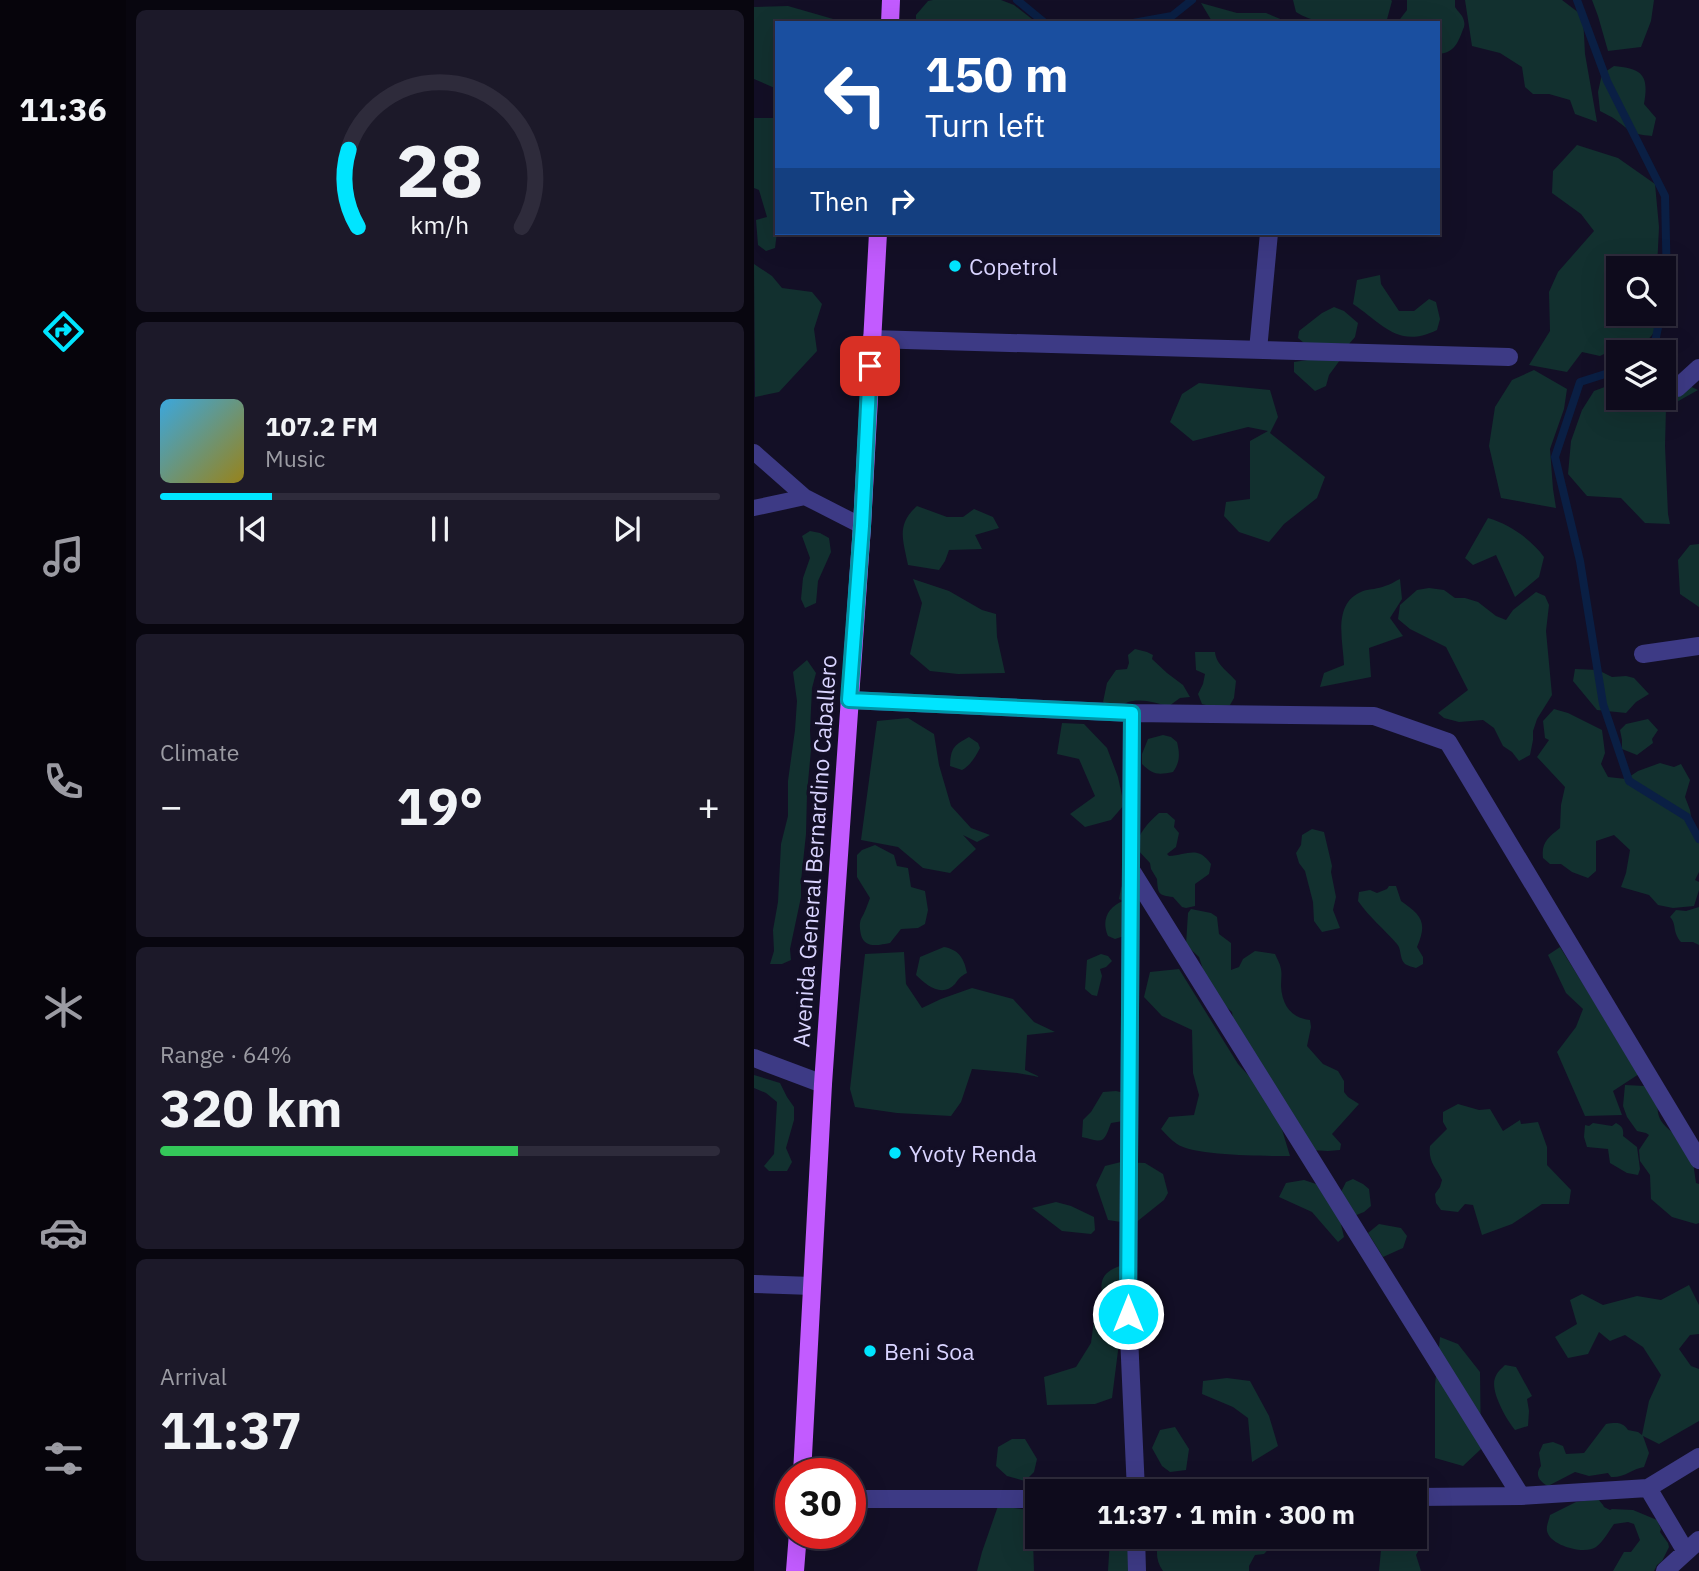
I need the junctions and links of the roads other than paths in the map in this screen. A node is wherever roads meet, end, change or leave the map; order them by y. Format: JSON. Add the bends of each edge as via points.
{"nodes":[{"id":1,"x":891,"y":0,"type":"edge"},
{"id":2,"x":890,"y":21,"type":"edge"},
{"id":3,"x":878,"y":235,"type":"edge"},
{"id":4,"x":1268,"y":235,"type":"edge"},
{"id":5,"x":871,"y":339,"type":"junction"},
{"id":6,"x":1258,"y":350,"type":"junction"},
{"id":7,"x":1509,"y":357,"type":"dead end"},
{"id":8,"x":1699,"y":368,"type":"edge"},
{"id":9,"x":1677,"y":388,"type":"dead end"},
{"id":10,"x":754,"y":452,"type":"edge"},
{"id":11,"x":805,"y":496,"type":"junction"},
{"id":12,"x":754,"y":508,"type":"edge"},
{"id":13,"x":862,"y":526,"type":"junction"},
{"id":14,"x":1699,"y":646,"type":"edge"},
{"id":15,"x":1643,"y":654,"type":"dead end"},
{"id":16,"x":849,"y":700,"type":"junction"},
{"id":17,"x":1132,"y":713,"type":"junction"},
{"id":18,"x":1131,"y":870,"type":"junction"},
{"id":19,"x":754,"y":1058,"type":"edge"},
{"id":20,"x":823,"y":1084,"type":"junction"},
{"id":21,"x":1699,"y":1160,"type":"edge"},
{"id":22,"x":754,"y":1284,"type":"edge"},
{"id":23,"x":812,"y":1286,"type":"junction"},
{"id":24,"x":1699,"y":1457,"type":"edge"},
{"id":25,"x":803,"y":1458,"type":"edge"},
{"id":26,"x":1135,"y":1479,"type":"edge"},
{"id":27,"x":1648,"y":1488,"type":"junction"},
{"id":28,"x":1521,"y":1496,"type":"junction"},
{"id":29,"x":1427,"y":1497,"type":"edge"},
{"id":30,"x":866,"y":1499,"type":"edge"},
{"id":31,"x":1025,"y":1499,"type":"edge"},
{"id":32,"x":1692,"y":1546,"type":"edge"},
{"id":33,"x":797,"y":1549,"type":"edge"},
{"id":34,"x":1136,"y":1549,"type":"edge"},
{"id":35,"x":795,"y":1571,"type":"edge"},
{"id":36,"x":1137,"y":1571,"type":"edge"},
{"id":37,"x":1665,"y":1571,"type":"edge"}],
"edges":[{"from":1,"to":2,"type":"main road"},
{"from":3,"to":5,"type":"main road","name":"Avenida General Bernardino Caballero"},
{"from":4,"to":6,"type":"street"},
{"from":5,"to":6,"type":"street"},
{"from":5,"to":13,"type":"main road","name":"Avenida General Bernardino Caballero"},
{"from":6,"to":7,"type":"street"},
{"from":8,"to":9,"type":"street"},
{"from":10,"to":11,"type":"lane"},
{"from":11,"to":12,"type":"lane"},
{"from":11,"to":13,"type":"lane"},
{"from":13,"to":16,"type":"main road","name":"Avenida General Bernardino Caballero"},
{"from":14,"to":15,"type":"street"},
{"from":16,"to":17,"type":"street"},
{"from":16,"to":20,"type":"main road","name":"Avenida General Bernardino Caballero"},
{"from":17,"to":18,"type":"street"},
{"from":17,"to":21,"type":"street","via":[[1374,716],[1448,742]]},
{"from":18,"to":26,"type":"street","via":[[1128,1314]]},
{"from":18,"to":28,"type":"street"},
{"from":19,"to":20,"type":"street"},
{"from":20,"to":23,"type":"main road","name":"Avenida General Bernardino Caballero"},
{"from":22,"to":23,"type":"street"},
{"from":23,"to":25,"type":"main road","name":"Avenida General Bernardino Caballero"},
{"from":24,"to":27,"type":"street"},
{"from":27,"to":28,"type":"street"},
{"from":27,"to":32,"type":"street"},
{"from":28,"to":29,"type":"street"},
{"from":30,"to":31,"type":"street"},
{"from":32,"to":37,"type":"street"},
{"from":33,"to":35,"type":"main road"},
{"from":34,"to":36,"type":"street"}]}
